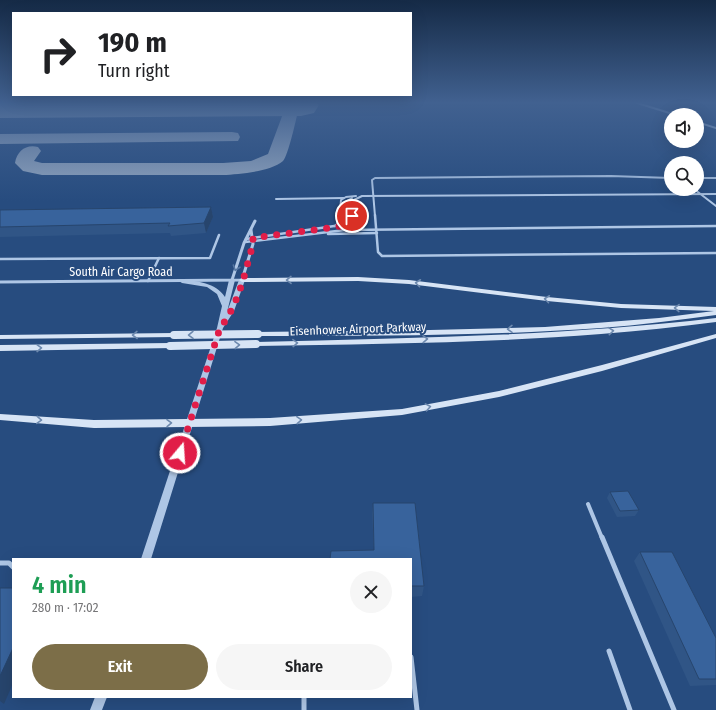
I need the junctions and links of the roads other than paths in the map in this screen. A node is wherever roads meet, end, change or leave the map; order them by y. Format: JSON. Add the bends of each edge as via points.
{"nodes":[{"id":1,"x":664,"y":178,"type":"edge"},
{"id":2,"x":704,"y":178,"type":"edge"},
{"id":3,"x":716,"y":178,"type":"edge"},
{"id":4,"x":664,"y":194,"type":"edge"},
{"id":5,"x":704,"y":194,"type":"edge"},
{"id":6,"x":716,"y":194,"type":"edge"},
{"id":7,"x":363,"y":196,"type":"junction"},
{"id":8,"x":374,"y":196,"type":"junction"},
{"id":9,"x":704,"y":196,"type":"edge"},
{"id":10,"x":344,"y":198,"type":"junction"},
{"id":11,"x":276,"y":200,"type":"dead end"},
{"id":12,"x":716,"y":206,"type":"edge"},
{"id":13,"x":340,"y":211,"type":"dead end"},
{"id":14,"x":346,"y":211,"type":"dead end"},
{"id":15,"x":340,"y":214,"type":"dead end"},
{"id":16,"x":346,"y":214,"type":"dead end"},
{"id":17,"x":254,"y":221,"type":"dead end"},
{"id":18,"x":716,"y":226,"type":"edge"},
{"id":19,"x":330,"y":228,"type":"junction"},
{"id":20,"x":376,"y":229,"type":"junction"},
{"id":21,"x":251,"y":230,"type":"junction"},
{"id":22,"x":377,"y":233,"type":"junction"},
{"id":23,"x":312,"y":234,"type":"junction"},
{"id":24,"x":220,"y":235,"type":"dead end"},
{"id":25,"x":253,"y":240,"type":"junction"},
{"id":26,"x":246,"y":241,"type":"junction"},
{"id":27,"x":716,"y":253,"type":"edge"},
{"id":28,"x":159,"y":258,"type":"junction"},
{"id":29,"x":0,"y":259,"type":"edge"},
{"id":30,"x":232,"y":280,"type":"junction"},
{"id":31,"x":242,"y":280,"type":"junction"},
{"id":32,"x":148,"y":281,"type":"junction"},
{"id":33,"x":182,"y":281,"type":"junction"},
{"id":34,"x":0,"y":282,"type":"edge"},
{"id":35,"x":224,"y":308,"type":"junction"},
{"id":36,"x":716,"y":309,"type":"edge"},
{"id":37,"x":716,"y":313,"type":"edge"},
{"id":38,"x":716,"y":320,"type":"edge"},
{"id":39,"x":220,"y":328,"type":"junction"},
{"id":40,"x":716,"y":336,"type":"edge"},
{"id":41,"x":0,"y":337,"type":"edge"},
{"id":42,"x":0,"y":348,"type":"edge"},
{"id":43,"x":0,"y":417,"type":"edge"},
{"id":44,"x":190,"y":423,"type":"junction"},
{"id":45,"x":588,"y":504,"type":"dead end"},
{"id":46,"x":146,"y":558,"type":"edge"},
{"id":47,"x":0,"y":564,"type":"edge"},
{"id":48,"x":12,"y":566,"type":"edge"},
{"id":49,"x":609,"y":651,"type":"dead end"},
{"id":50,"x":412,"y":666,"type":"edge"},
{"id":51,"x":101,"y":698,"type":"edge"},
{"id":52,"x":304,"y":698,"type":"edge"},
{"id":53,"x":96,"y":710,"type":"edge"},
{"id":54,"x":304,"y":710,"type":"edge"},
{"id":55,"x":417,"y":710,"type":"edge"},
{"id":56,"x":630,"y":710,"type":"edge"},
{"id":57,"x":674,"y":710,"type":"edge"}],
"edges":[{"from":1,"to":8,"type":"lane","via":[[377,178],[372,180]]},
{"from":2,"to":3,"type":"lane"},
{"from":4,"to":8,"type":"lane"},
{"from":5,"to":6,"type":"lane"},
{"from":7,"to":8,"type":"lane"},
{"from":7,"to":10,"type":"lane"},
{"from":7,"to":14,"type":"lane","via":[[348,200]]},
{"from":7,"to":19,"type":"lane","via":[[352,201],[350,222]]},
{"from":8,"to":20,"type":"lane"},
{"from":9,"to":12,"type":"lane"},
{"from":10,"to":11,"type":"lane"},
{"from":10,"to":13,"type":"lane"},
{"from":15,"to":19,"type":"lane","via":[[338,224]]},
{"from":16,"to":19,"type":"lane","via":[[344,224]]},
{"from":17,"to":21,"type":"street"},
{"from":18,"to":20,"type":"lane"},
{"from":19,"to":25,"type":"lane"},
{"from":20,"to":22,"type":"lane"},
{"from":20,"to":23,"type":"lane"},
{"from":21,"to":25,"type":"street"},
{"from":21,"to":26,"type":"street"},
{"from":22,"to":23,"type":"lane"},
{"from":22,"to":27,"type":"lane","via":[[378,253],[385,256]]},
{"from":23,"to":25,"type":"lane"},
{"from":24,"to":28,"type":"lane","via":[[210,258]]},
{"from":25,"to":26,"type":"lane"},
{"from":25,"to":31,"type":"street"},
{"from":26,"to":30,"type":"street","one_way":true},
{"from":28,"to":29,"type":"lane"},
{"from":28,"to":32,"type":"lane"},
{"from":30,"to":31,"type":"street","name":"South Air Cargo Road"},
{"from":30,"to":33,"type":"street","name":"South Air Cargo Road"},
{"from":30,"to":35,"type":"street"},
{"from":36,"to":31,"type":"main road","one_way":true,"via":[[620,306],[547,300],[409,282],[358,279]]},
{"from":31,"to":39,"type":"street","via":[[232,311]]},
{"from":32,"to":33,"type":"street","name":"South Air Cargo Road"},
{"from":32,"to":34,"type":"street","name":"South Air Cargo Road"},
{"from":33,"to":35,"type":"street","via":[[216,289],[222,296]]},
{"from":35,"to":39,"type":"street"},
{"from":37,"to":41,"type":"main road","name":"Eisenhower Airport Parkway","one_way":true,"bridge":true,"via":[[569,328]]},
{"from":42,"to":38,"type":"main road","name":"Eisenhower Airport Parkway","one_way":true,"bridge":true,"via":[[256,344],[588,333],[669,327]]},
{"from":39,"to":44,"type":"street"},
{"from":44,"to":40,"type":"main road","one_way":true,"via":[[270,422],[402,412],[499,394]]},
{"from":43,"to":44,"type":"main road","one_way":true,"via":[[94,424]]},
{"from":44,"to":46,"type":"street"},
{"from":45,"to":57,"type":"lane"},
{"from":47,"to":48,"type":"lane","via":[[9,563]]},
{"from":49,"to":56,"type":"lane"},
{"from":50,"to":55,"type":"lane"},
{"from":51,"to":53,"type":"street"},
{"from":52,"to":54,"type":"lane"}]}
